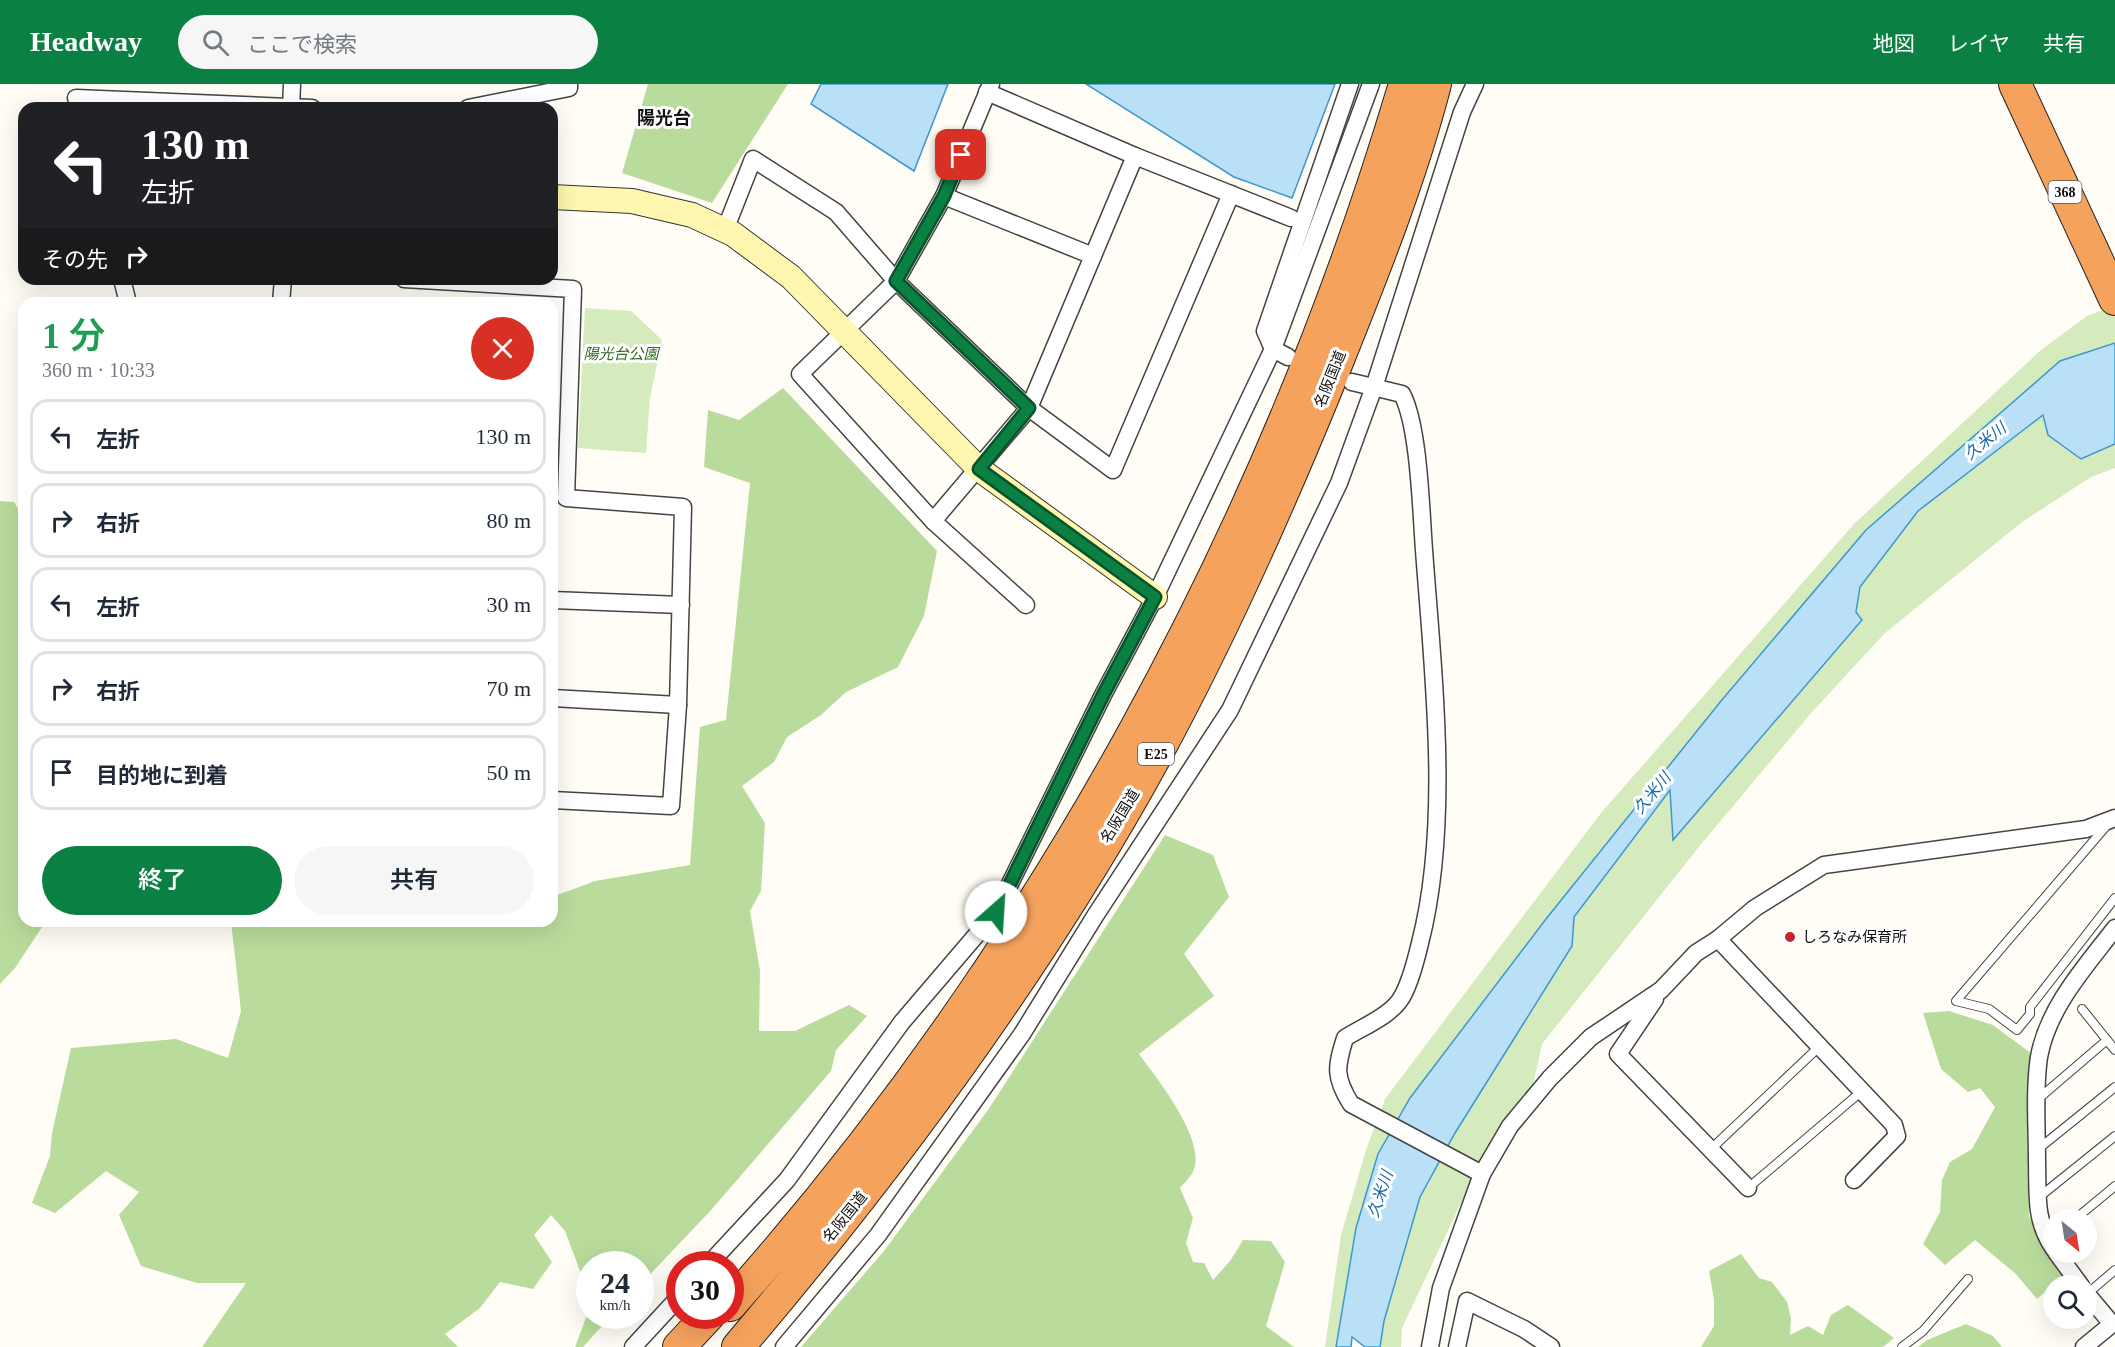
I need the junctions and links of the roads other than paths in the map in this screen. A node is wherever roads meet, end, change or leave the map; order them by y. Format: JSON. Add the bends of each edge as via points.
{"nodes":[{"id":1,"x":292,"y":84,"type":"edge"},
{"id":2,"x":569,"y":84,"type":"edge"},
{"id":3,"x":1350,"y":84,"type":"edge"},
{"id":4,"x":1371,"y":84,"type":"edge"},
{"id":5,"x":1405,"y":84,"type":"edge"},
{"id":6,"x":1435,"y":84,"type":"edge"},
{"id":7,"x":1444,"y":84,"type":"edge"},
{"id":8,"x":1475,"y":84,"type":"edge"},
{"id":9,"x":2015,"y":84,"type":"edge"},
{"id":10,"x":989,"y":88,"type":"edge"},
{"id":11,"x":77,"y":97,"type":"edge"},
{"id":12,"x":184,"y":102,"type":"edge"},
{"id":13,"x":291,"y":102,"type":"edge"},
{"id":14,"x":498,"y":102,"type":"edge"},
{"id":15,"x":1135,"y":156,"type":"junction"},
{"id":16,"x":1231,"y":194,"type":"junction"},
{"id":17,"x":944,"y":196,"type":"junction"},
{"id":18,"x":558,"y":197,"type":"edge"},
{"id":19,"x":1291,"y":218,"type":"dead end"},
{"id":20,"x":724,"y":230,"type":"junction"},
{"id":21,"x":1093,"y":255,"type":"junction"},
{"id":22,"x":896,"y":281,"type":"junction"},
{"id":23,"x":505,"y":285,"type":"edge"},
{"id":24,"x":2115,"y":299,"type":"edge"},
{"id":25,"x":845,"y":333,"type":"junction"},
{"id":26,"x":1346,"y":341,"type":"junction"},
{"id":27,"x":1273,"y":349,"type":"junction"},
{"id":28,"x":1288,"y":357,"type":"dead end"},
{"id":29,"x":1352,"y":382,"type":"dead end"},
{"id":30,"x":1374,"y":387,"type":"junction"},
{"id":31,"x":558,"y":390,"type":"edge"},
{"id":32,"x":569,"y":391,"type":"junction"},
{"id":33,"x":1029,"y":408,"type":"junction"},
{"id":34,"x":979,"y":469,"type":"junction"},
{"id":35,"x":559,"y":497,"type":"edge"},
{"id":36,"x":933,"y":521,"type":"junction"},
{"id":37,"x":1155,"y":597,"type":"junction"},
{"id":38,"x":558,"y":600,"type":"edge"},
{"id":39,"x":681,"y":605,"type":"junction"},
{"id":40,"x":1026,"y":605,"type":"dead end"},
{"id":41,"x":558,"y":699,"type":"edge"},
{"id":42,"x":678,"y":705,"type":"junction"},
{"id":43,"x":558,"y":800,"type":"edge"},
{"id":44,"x":2112,"y":820,"type":"edge"},
{"id":45,"x":2115,"y":898,"type":"edge"},
{"id":46,"x":2115,"y":928,"type":"edge"},
{"id":47,"x":1718,"y":939,"type":"junction"},
{"id":48,"x":1661,"y":990,"type":"junction"},
{"id":49,"x":2082,"y":1009,"type":"dead end"},
{"id":50,"x":2107,"y":1040,"type":"junction"},
{"id":51,"x":1820,"y":1046,"type":"junction"},
{"id":52,"x":2115,"y":1050,"type":"edge"},
{"id":53,"x":2115,"y":1087,"type":"edge"},
{"id":54,"x":1862,"y":1090,"type":"junction"},
{"id":55,"x":2036,"y":1100,"type":"junction"},
{"id":56,"x":2115,"y":1136,"type":"edge"},
{"id":57,"x":1711,"y":1149,"type":"junction"},
{"id":58,"x":2037,"y":1150,"type":"junction"},
{"id":59,"x":1482,"y":1174,"type":"junction"},
{"id":60,"x":837,"y":1179,"type":"junction"},
{"id":61,"x":1854,"y":1180,"type":"dead end"},
{"id":62,"x":2115,"y":1187,"type":"edge"},
{"id":63,"x":1748,"y":1188,"type":"joint"},
{"id":64,"x":2038,"y":1198,"type":"junction"},
{"id":65,"x":2088,"y":1209,"type":"edge"},
{"id":66,"x":2043,"y":1226,"type":"edge"},
{"id":67,"x":721,"y":1251,"type":"edge"},
{"id":68,"x":2115,"y":1270,"type":"edge"},
{"id":69,"x":744,"y":1275,"type":"edge"},
{"id":70,"x":1968,"y":1278,"type":"dead end"},
{"id":71,"x":2097,"y":1285,"type":"edge"},
{"id":72,"x":744,"y":1289,"type":"edge"},
{"id":73,"x":2097,"y":1304,"type":"edge"},
{"id":74,"x":666,"y":1311,"type":"edge"},
{"id":75,"x":2114,"y":1322,"type":"edge"},
{"id":76,"x":696,"y":1329,"type":"edge"},
{"id":77,"x":710,"y":1329,"type":"edge"},
{"id":78,"x":633,"y":1347,"type":"edge"},
{"id":79,"x":679,"y":1347,"type":"edge"},
{"id":80,"x":694,"y":1347,"type":"edge"},
{"id":81,"x":738,"y":1347,"type":"edge"},
{"id":82,"x":784,"y":1347,"type":"edge"},
{"id":83,"x":1430,"y":1347,"type":"edge"},
{"id":84,"x":1457,"y":1347,"type":"edge"},
{"id":85,"x":1551,"y":1347,"type":"edge"},
{"id":86,"x":1902,"y":1347,"type":"edge"},
{"id":87,"x":2084,"y":1347,"type":"edge"}],
"edges":[{"from":1,"to":13,"type":"street"},
{"from":2,"to":14,"type":"street","via":[[569,88]]},
{"from":3,"to":27,"type":"street","via":[[1265,331]]},
{"from":4,"to":27,"type":"street"},
{"from":5,"to":60,"type":"highway","name":"名阪国道","number":"E25","via":[[1362,221],[1296,388],[1229,546],[1168,667],[1048,879],[910,1083]]},
{"from":6,"to":26,"type":"highway","name":"名阪国道","number":"E25","via":[[1390,227]]},
{"from":7,"to":26,"type":"highway","via":[[1387,253]]},
{"from":8,"to":30,"type":"street","via":[[1462,112]]},
{"from":9,"to":24,"type":"highway","number":"368"},
{"from":10,"to":15,"type":"street"},
{"from":10,"to":17,"type":"street"},
{"from":11,"to":12,"type":"street"},
{"from":15,"to":16,"type":"street"},
{"from":15,"to":21,"type":"street"},
{"from":16,"to":19,"type":"street"},
{"from":16,"to":33,"type":"street","via":[[1113,470]]},
{"from":17,"to":21,"type":"street"},
{"from":17,"to":22,"type":"street"},
{"from":18,"to":20,"type":"street","via":[[632,201],[693,215]]},
{"from":20,"to":22,"type":"street","via":[[753,159],[836,212]]},
{"from":20,"to":25,"type":"street","via":[[791,278]]},
{"from":21,"to":33,"type":"street"},
{"from":22,"to":25,"type":"street"},
{"from":22,"to":33,"type":"street"},
{"from":23,"to":32,"type":"street","via":[[573,289]]},
{"from":25,"to":34,"type":"street"},
{"from":25,"to":36,"type":"street","via":[[800,374]]},
{"from":26,"to":81,"type":"highway","name":"名阪国道","number":"E25","via":[[1256,554],[1197,679],[1136,791],[1002,1005],[929,1107],[860,1200]]},
{"from":27,"to":28,"type":"street"},
{"from":27,"to":37,"type":"street"},
{"from":29,"to":30,"type":"street"},
{"from":30,"to":59,"type":"street","via":[[1402,394],[1409,406],[1420,490],[1435,713],[1433,870],[1425,924],[1403,995],[1395,1007],[1345,1038],[1337,1064],[1339,1085],[1351,1104]]},
{"from":30,"to":82,"type":"street","via":[[1339,483],[1230,710],[1022,1034],[878,1235]]},
{"from":31,"to":32,"type":"street"},
{"from":32,"to":35,"type":"street"},
{"from":33,"to":34,"type":"street"},
{"from":34,"to":36,"type":"street"},
{"from":34,"to":37,"type":"street"},
{"from":35,"to":39,"type":"street","via":[[683,507]]},
{"from":36,"to":40,"type":"street"},
{"from":37,"to":67,"type":"street","via":[[996,912],[902,1022],[787,1180]]},
{"from":38,"to":39,"type":"street"},
{"from":39,"to":42,"type":"street"},
{"from":41,"to":42,"type":"street"},
{"from":42,"to":43,"type":"street","via":[[671,806]]},
{"from":44,"to":45,"type":"lane","via":[[1956,1001],[1989,1009],[2017,1030],[2030,1014],[2030,1007]]},
{"from":44,"to":47,"type":"street","via":[[2039,836],[1824,865],[1755,908]]},
{"from":46,"to":55,"type":"street","via":[[2064,997],[2047,1032],[2039,1056]]},
{"from":47,"to":48,"type":"street","via":[[1696,953]]},
{"from":47,"to":51,"type":"street"},
{"from":48,"to":57,"type":"street","via":[[1618,1054]]},
{"from":48,"to":59,"type":"street","via":[[1591,1037],[1550,1078],[1510,1126]]},
{"from":49,"to":50,"type":"lane"},
{"from":50,"to":52,"type":"lane"},
{"from":50,"to":55,"type":"lane"},
{"from":51,"to":54,"type":"street"},
{"from":51,"to":57,"type":"lane"},
{"from":53,"to":58,"type":"lane"},
{"from":54,"to":61,"type":"street","via":[[1894,1125],[1897,1136]]},
{"from":54,"to":63,"type":"lane"},
{"from":55,"to":58,"type":"street"},
{"from":56,"to":64,"type":"lane"},
{"from":57,"to":63,"type":"street"},
{"from":58,"to":64,"type":"street"},
{"from":59,"to":83,"type":"street","via":[[1441,1288]]},
{"from":60,"to":69,"type":"highway"},
{"from":60,"to":72,"type":"highway","name":"名阪国道","number":"E25"},
{"from":62,"to":65,"type":"lane"},
{"from":64,"to":66,"type":"street","via":[[2037,1215]]},
{"from":68,"to":71,"type":"lane"},
{"from":70,"to":86,"type":"lane","via":[[1923,1331]]},
{"from":73,"to":75,"type":"street"},
{"from":74,"to":78,"type":"street"},
{"from":75,"to":87,"type":"street"},
{"from":76,"to":79,"type":"highway"},
{"from":77,"to":80,"type":"highway"},
{"from":84,"to":85,"type":"street","via":[[1467,1301]]}]}
